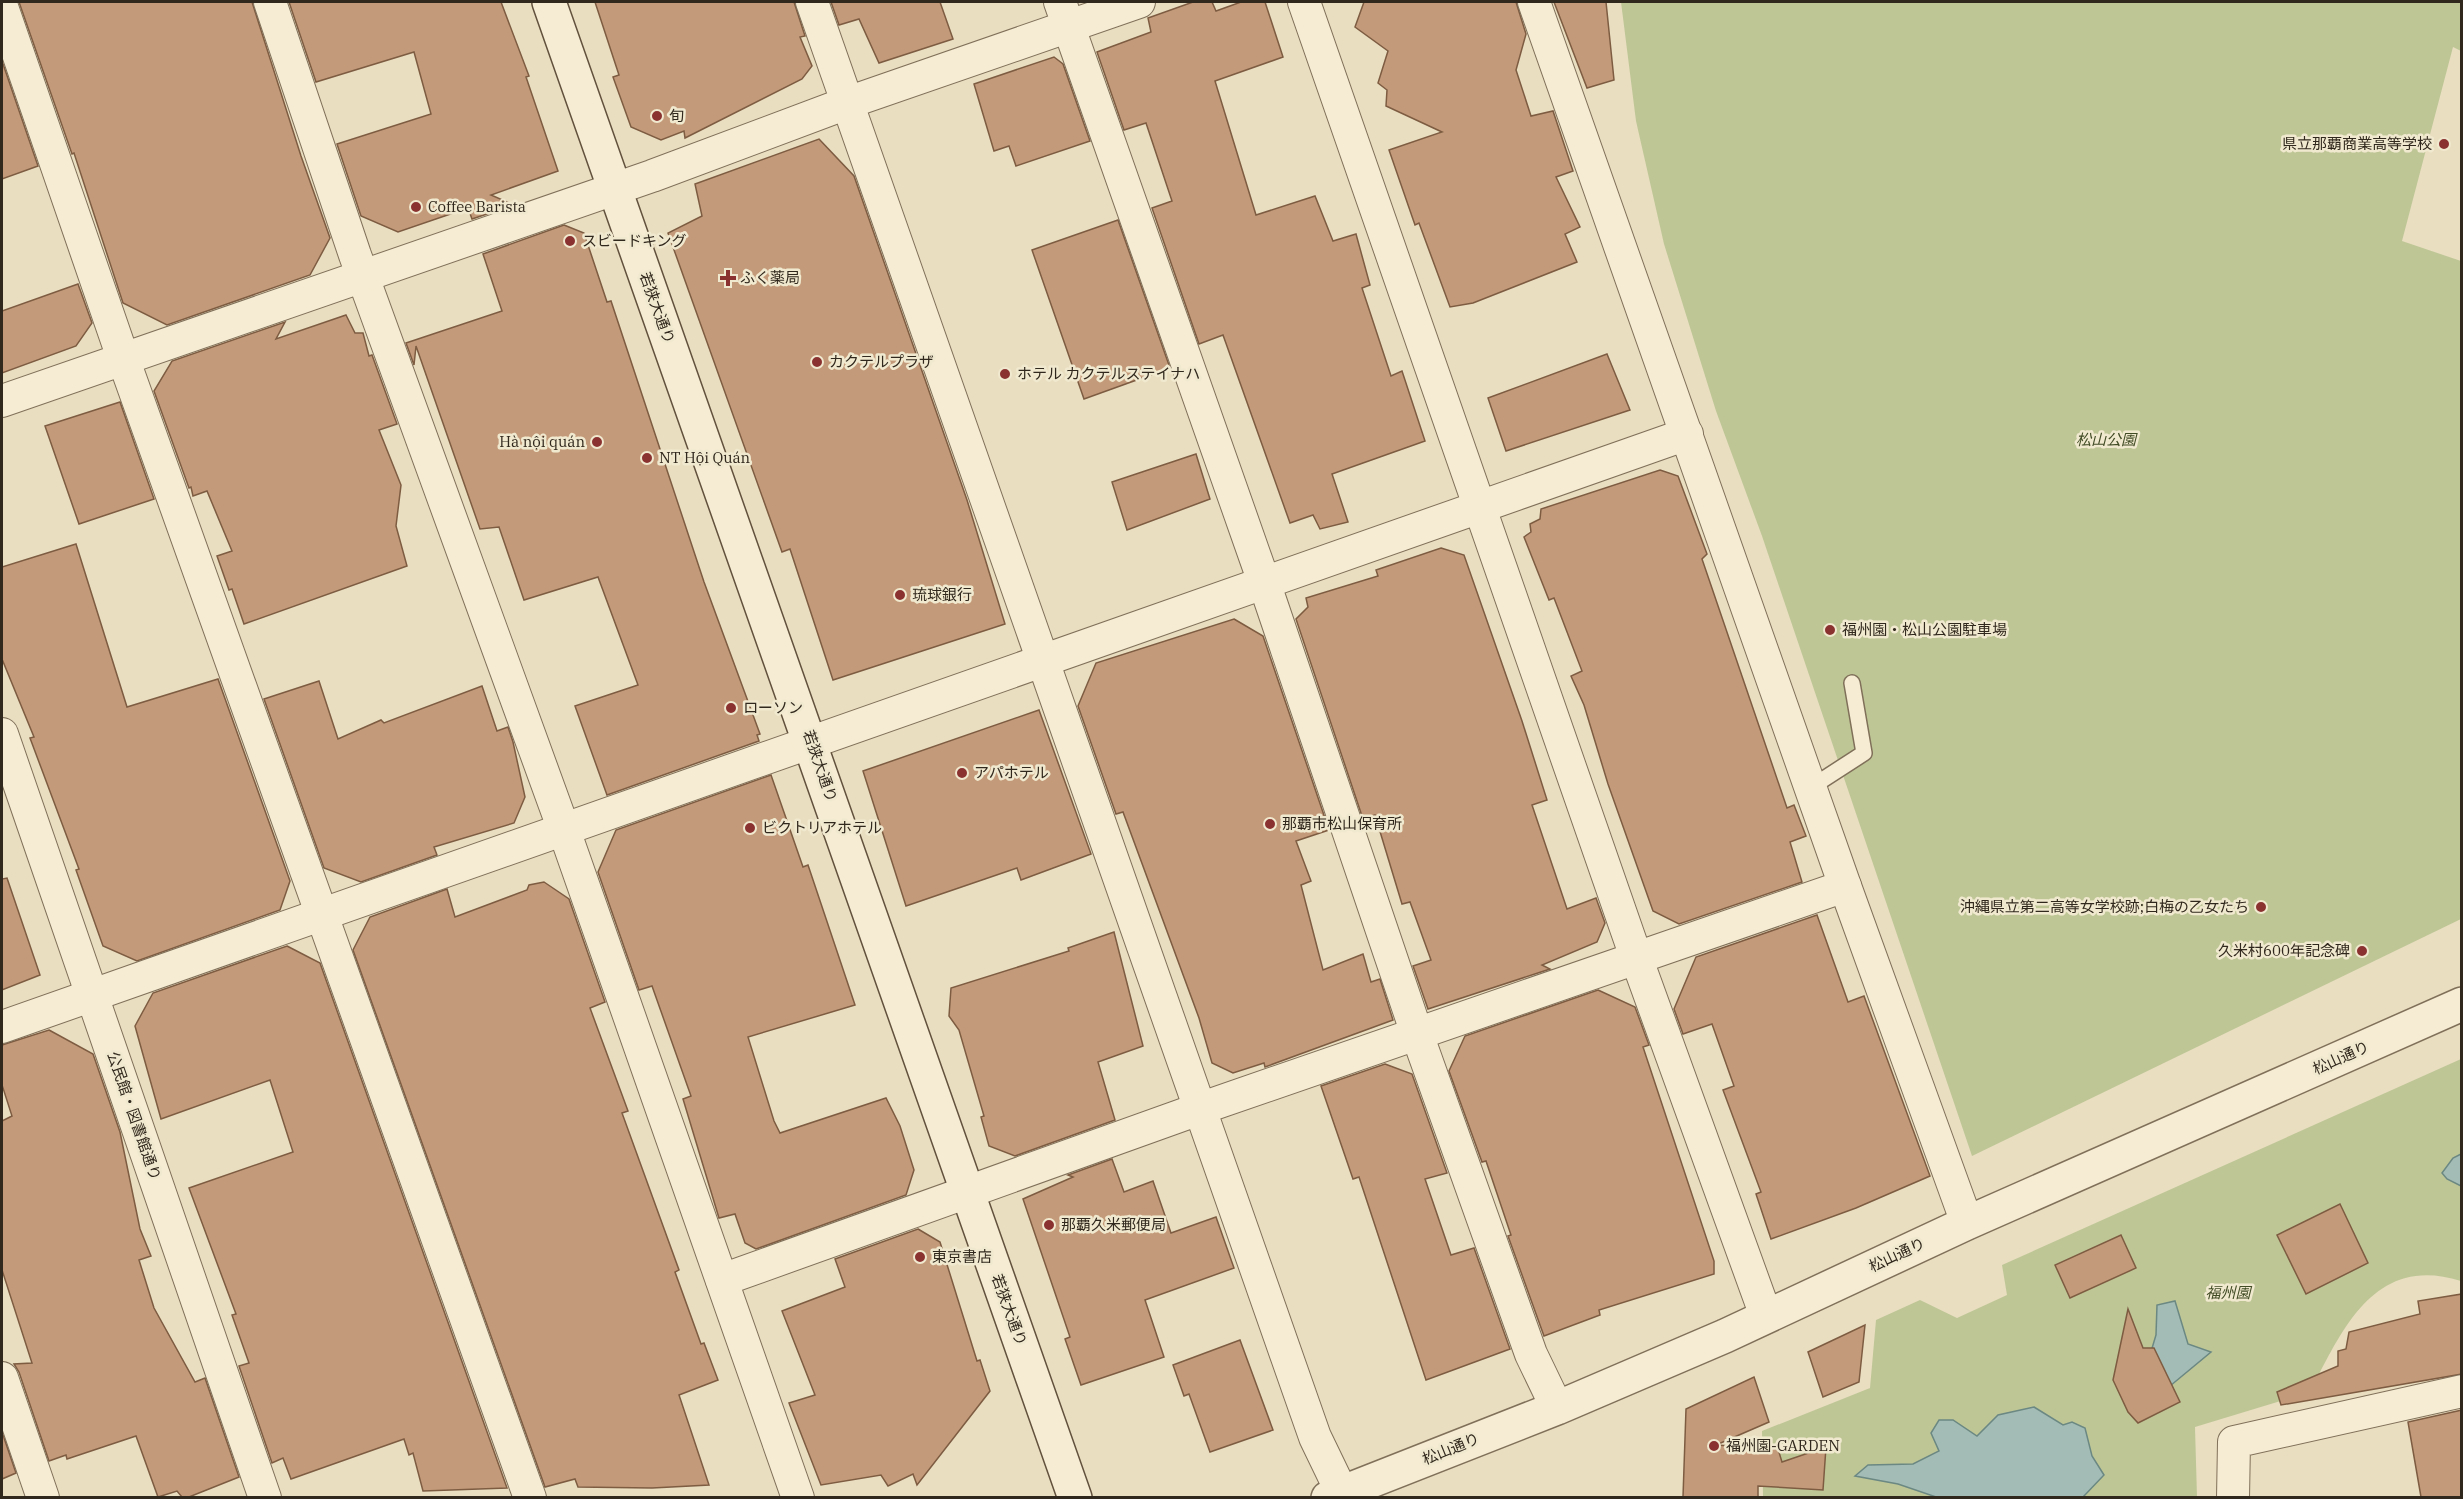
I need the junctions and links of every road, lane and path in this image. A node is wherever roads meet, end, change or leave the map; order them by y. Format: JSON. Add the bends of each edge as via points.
{"nodes":[{"id":1,"x":270,"y":2,"type":"edge"},
{"id":2,"x":549,"y":2,"type":"edge"},
{"id":3,"x":812,"y":2,"type":"edge"},
{"id":4,"x":1139,"y":2,"type":"edge"},
{"id":5,"x":1304,"y":2,"type":"edge"},
{"id":6,"x":1534,"y":2,"type":"edge"},
{"id":7,"x":2,"y":7,"type":"edge"},
{"id":8,"x":1064,"y":14,"type":"edge"},
{"id":9,"x":848,"y":103,"type":"junction"},
{"id":10,"x":614,"y":188,"type":"junction"},
{"id":11,"x":362,"y":275,"type":"junction"},
{"id":12,"x":123,"y":358,"type":"junction"},
{"id":13,"x":2,"y":401,"type":"edge"},
{"id":14,"x":1687,"y":434,"type":"junction"},
{"id":15,"x":1481,"y":508,"type":"junction"},
{"id":16,"x":1265,"y":585,"type":"junction"},
{"id":17,"x":1042,"y":663,"type":"junction"},
{"id":18,"x":1852,"y":683,"type":"dead end"},
{"id":19,"x":2,"y":734,"type":"edge"},
{"id":20,"x":811,"y":741,"type":"junction"},
{"id":21,"x":1810,"y":788,"type":"junction"},
{"id":22,"x":564,"y":830,"type":"junction"},
{"id":23,"x":1845,"y":886,"type":"junction"},
{"id":24,"x":322,"y":913,"type":"junction"},
{"id":25,"x":1636,"y":957,"type":"junction"},
{"id":26,"x":92,"y":995,"type":"junction"},
{"id":27,"x":2462,"y":1004,"type":"edge"},
{"id":28,"x":2,"y":1027,"type":"edge"},
{"id":29,"x":1417,"y":1034,"type":"junction"},
{"id":30,"x":1199,"y":1109,"type":"junction"},
{"id":31,"x":967,"y":1193,"type":"junction"},
{"id":32,"x":1967,"y":1222,"type":"junction"},
{"id":33,"x":722,"y":1280,"type":"junction"},
{"id":34,"x":1766,"y":1316,"type":"junction"},
{"id":35,"x":2,"y":1378,"type":"edge"},
{"id":36,"x":2462,"y":1391,"type":"edge"},
{"id":37,"x":1557,"y":1408,"type":"junction"},
{"id":38,"x":1335,"y":1495,"type":"edge"},
{"id":39,"x":43,"y":1497,"type":"edge"},
{"id":40,"x":265,"y":1497,"type":"edge"},
{"id":41,"x":530,"y":1497,"type":"edge"},
{"id":42,"x":798,"y":1497,"type":"edge"},
{"id":43,"x":1075,"y":1497,"type":"edge"},
{"id":44,"x":2233,"y":1497,"type":"edge"}],
"edges":[{"from":1,"to":11,"type":"street"},
{"from":2,"to":10,"type":"main road","name":"若狭大通り"},
{"from":3,"to":9,"type":"street"},
{"from":4,"to":8,"type":"street"},
{"from":5,"to":15,"type":"street"},
{"from":6,"to":14,"type":"street"},
{"from":7,"to":12,"type":"street"},
{"from":8,"to":9,"type":"street"},
{"from":8,"to":16,"type":"street"},
{"from":9,"to":10,"type":"street"},
{"from":9,"to":17,"type":"street"},
{"from":10,"to":11,"type":"street"},
{"from":10,"to":20,"type":"main road","name":"若狭大通り"},
{"from":11,"to":12,"type":"street"},
{"from":11,"to":22,"type":"street"},
{"from":12,"to":13,"type":"street"},
{"from":12,"to":24,"type":"street"},
{"from":14,"to":15,"type":"street"},
{"from":14,"to":21,"type":"street"},
{"from":15,"to":16,"type":"street"},
{"from":15,"to":25,"type":"street"},
{"from":16,"to":17,"type":"street"},
{"from":16,"to":29,"type":"street"},
{"from":17,"to":20,"type":"street"},
{"from":17,"to":30,"type":"street"},
{"from":18,"to":21,"type":"lane","via":[[1864,753]]},
{"from":19,"to":26,"type":"street","name":"公民館・図書館通り"},
{"from":20,"to":22,"type":"street"},
{"from":20,"to":31,"type":"main road","name":"若狭大通り"},
{"from":21,"to":23,"type":"street"},
{"from":22,"to":24,"type":"street"},
{"from":22,"to":33,"type":"street"},
{"from":23,"to":25,"type":"street"},
{"from":23,"to":32,"type":"street"},
{"from":24,"to":26,"type":"street"},
{"from":24,"to":41,"type":"street"},
{"from":25,"to":29,"type":"street"},
{"from":25,"to":34,"type":"street"},
{"from":26,"to":28,"type":"street"},
{"from":26,"to":40,"type":"street","name":"公民館・図書館通り"},
{"from":27,"to":32,"type":"main road","name":"松山通り"},
{"from":29,"to":30,"type":"street"},
{"from":29,"to":37,"type":"street","via":[[1531,1354]]},
{"from":30,"to":31,"type":"street"},
{"from":30,"to":38,"type":"street"},
{"from":31,"to":33,"type":"street"},
{"from":31,"to":43,"type":"main road","name":"若狭大通り"},
{"from":32,"to":34,"type":"main road","name":"松山通り"},
{"from":33,"to":42,"type":"street"},
{"from":34,"to":37,"type":"main road","name":"松山通り"},
{"from":35,"to":39,"type":"street"},
{"from":36,"to":44,"type":"street","via":[[2234,1442]]},
{"from":37,"to":38,"type":"main road","name":"松山通り"}]}
